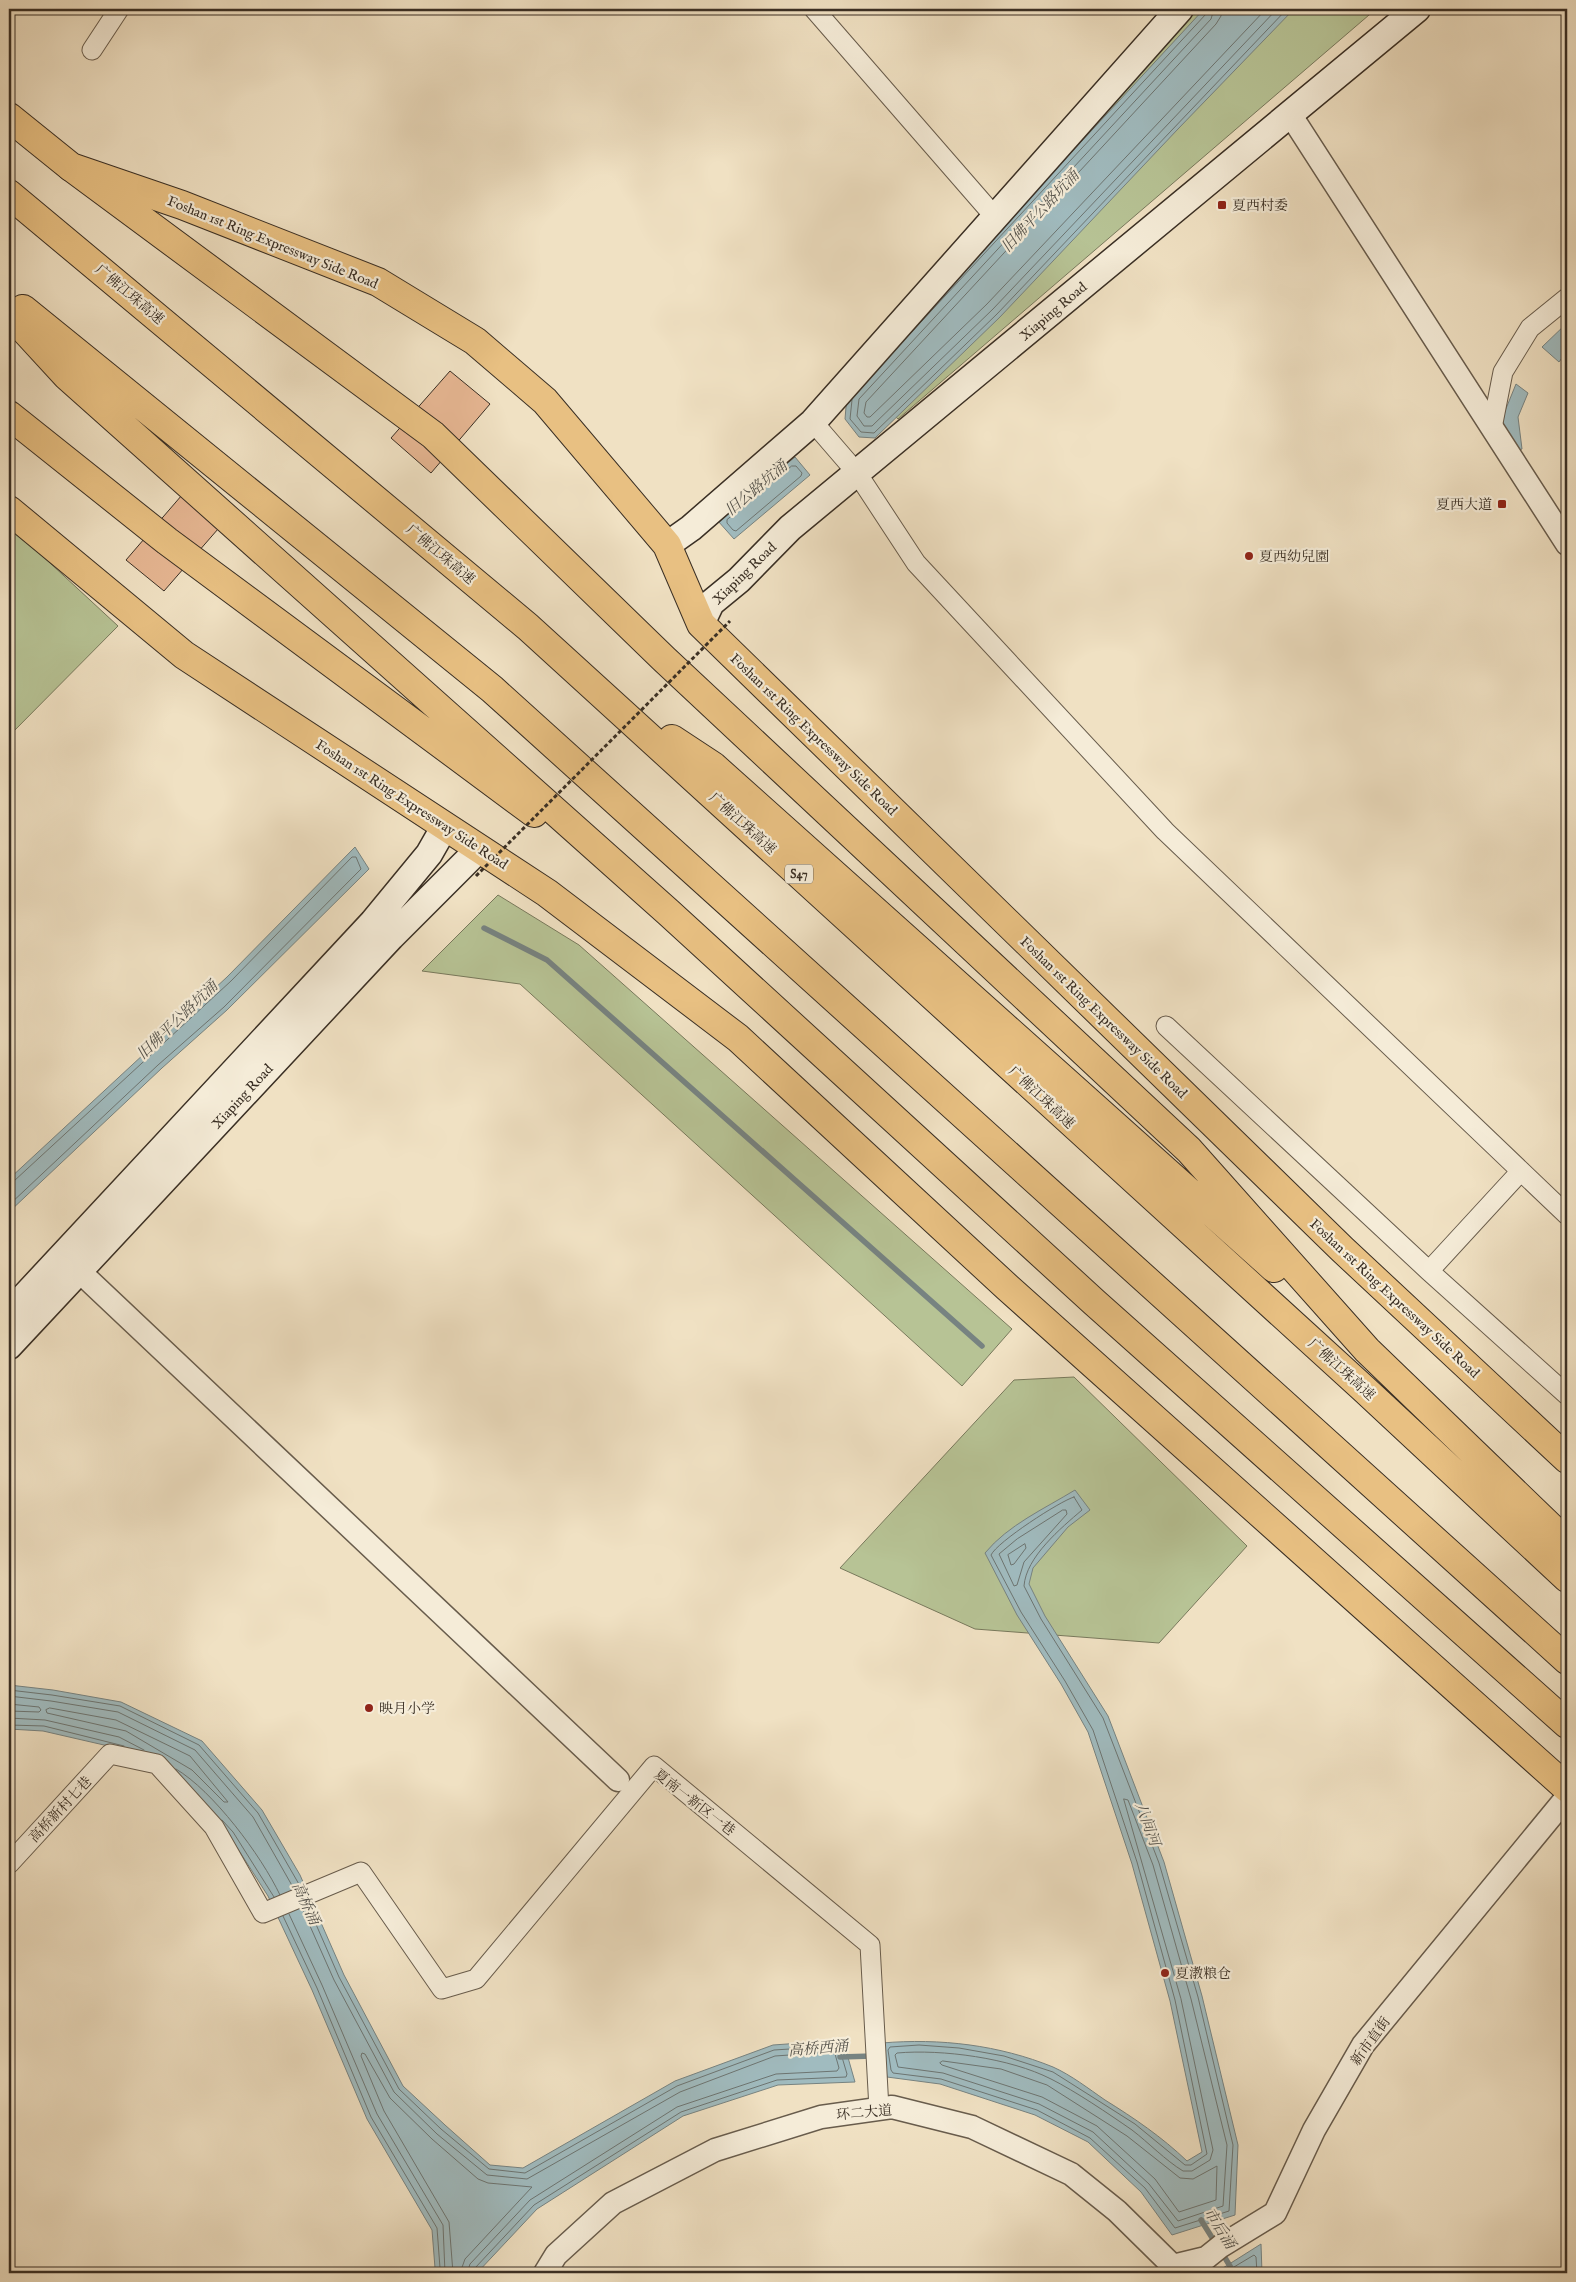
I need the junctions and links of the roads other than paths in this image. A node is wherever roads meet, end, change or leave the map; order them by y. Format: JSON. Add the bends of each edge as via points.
{"nodes":[{"id":1,"x":119,"y":9,"type":"edge"},
{"id":2,"x":1180,"y":9,"type":"edge"},
{"id":3,"x":1417,"y":9,"type":"edge"},
{"id":4,"x":817,"y":12,"type":"edge"},
{"id":5,"x":92,"y":50,"type":"dead end"},
{"id":6,"x":1290,"y":114,"type":"junction"},
{"id":7,"x":9,"y":117,"type":"edge"},
{"id":8,"x":72,"y":167,"type":"junction"},
{"id":9,"x":9,"y":194,"type":"edge"},
{"id":10,"x":995,"y":217,"type":"junction"},
{"id":11,"x":9,"y":297,"type":"edge"},
{"id":12,"x":1567,"y":298,"type":"edge"},
{"id":13,"x":9,"y":313,"type":"edge"},
{"id":14,"x":9,"y":415,"type":"edge"},
{"id":15,"x":813,"y":422,"type":"junction"},
{"id":16,"x":1492,"y":428,"type":"junction"},
{"id":17,"x":857,"y":473,"type":"junction"},
{"id":18,"x":9,"y":510,"type":"edge"},
{"id":19,"x":1567,"y":544,"type":"edge"},
{"id":20,"x":666,"y":545,"type":"junction"},
{"id":21,"x":700,"y":624,"type":"junction"},
{"id":22,"x":585,"y":679,"type":"junction"},
{"id":23,"x":445,"y":826,"type":"junction"},
{"id":24,"x":479,"y":849,"type":"junction"},
{"id":25,"x":668,"y":912,"type":"junction"},
{"id":26,"x":1166,"y":1026,"type":"dead end"},
{"id":27,"x":1521,"y":1171,"type":"junction"},
{"id":28,"x":1567,"y":1215,"type":"edge"},
{"id":29,"x":79,"y":1271,"type":"junction"},
{"id":30,"x":1429,"y":1271,"type":"junction"},
{"id":31,"x":9,"y":1313,"type":"edge"},
{"id":32,"x":9,"y":1346,"type":"edge"},
{"id":33,"x":1366,"y":1350,"type":"junction"},
{"id":34,"x":1567,"y":1395,"type":"edge"},
{"id":35,"x":1567,"y":1458,"type":"edge"},
{"id":36,"x":1567,"y":1543,"type":"edge"},
{"id":37,"x":1567,"y":1578,"type":"edge"},
{"id":38,"x":1567,"y":1660,"type":"edge"},
{"id":39,"x":1567,"y":1724,"type":"edge"},
{"id":40,"x":618,"y":1780,"type":"dead end"},
{"id":41,"x":1567,"y":1788,"type":"edge"},
{"id":42,"x":1567,"y":1797,"type":"edge"},
{"id":43,"x":9,"y":1864,"type":"edge"},
{"id":44,"x":476,"y":1979,"type":"joint"},
{"id":45,"x":879,"y":2109,"type":"junction"},
{"id":46,"x":1177,"y":2270,"type":"edge"},
{"id":47,"x":545,"y":2273,"type":"edge"}],
"edges":[{"from":1,"to":5,"type":"street"},
{"from":2,"to":10,"type":"main road"},
{"from":3,"to":6,"type":"main road","name":"Xiaping Road"},
{"from":4,"to":10,"type":"street"},
{"from":6,"to":16,"type":"street"},
{"from":6,"to":17,"type":"main road","name":"Xiaping Road"},
{"from":7,"to":8,"type":"main road","name":"Foshan 1st Ring Expressway Side Road"},
{"from":8,"to":20,"type":"main road","name":"Foshan 1st Ring Expressway Side Road","via":[[182,205],[378,282],[475,341],[545,401]]},
{"from":8,"to":33,"type":"main road","via":[[432,435],[664,659],[1189,1150]]},
{"from":9,"to":22,"type":"main road","name":"广佛江珠高速","number":"S47","via":[[528,627]]},
{"from":10,"to":15,"type":"main road"},
{"from":11,"to":38,"type":"main road","via":[[492,689]]},
{"from":12,"to":16,"type":"street","via":[[1530,328],[1503,372]]},
{"from":13,"to":25,"type":"main road","via":[[67,376]]},
{"from":14,"to":25,"type":"main road","via":[[279,626]]},
{"from":15,"to":17,"type":"street"},
{"from":15,"to":20,"type":"main road","via":[[691,528]]},
{"from":16,"to":19,"type":"street"},
{"from":17,"to":21,"type":"main road","name":"Xiaping Road","via":[[790,528],[739,580],[711,603]]},
{"from":17,"to":27,"type":"street","via":[[916,563],[1165,831]]},
{"from":18,"to":23,"type":"main road","name":"Foshan 1st Ring Expressway Side Road","via":[[184,655]]},
{"from":20,"to":21,"type":"main road","name":"Foshan 1st Ring Expressway Side Road"},
{"from":21,"to":35,"type":"main road","name":"Foshan 1st Ring Expressway Side Road","via":[[1342,1249]]},
{"from":22,"to":33,"type":"main road","via":[[712,766]]},
{"from":22,"to":37,"type":"main road","name":"广佛江珠高速","number":"S47"},
{"from":23,"to":24,"type":"main road","name":"Foshan 1st Ring Expressway Side Road"},
{"from":23,"to":31,"type":"main road","name":"Xiaping Road","via":[[429,854],[373,922]]},
{"from":24,"to":29,"type":"main road","name":"Xiaping Road","via":[[391,937]]},
{"from":24,"to":41,"type":"main road","name":"Foshan 1st Ring Expressway Side Road","via":[[547,893],[738,1038],[1007,1287]]},
{"from":25,"to":39,"type":"main road","via":[[1087,1295]]},
{"from":26,"to":30,"type":"street"},
{"from":27,"to":28,"type":"street"},
{"from":27,"to":30,"type":"street"},
{"from":29,"to":32,"type":"main road","name":"Xiaping Road"},
{"from":29,"to":40,"type":"street"},
{"from":30,"to":34,"type":"street"},
{"from":33,"to":36,"type":"main road"},
{"from":42,"to":46,"type":"street","name":"新市直街","via":[[1363,2045],[1314,2130],[1275,2213],[1214,2252]]},
{"from":43,"to":44,"type":"street","name":"高桥新村七巷","via":[[110,1754],[157,1764],[214,1827],[264,1913],[361,1872],[442,1989]]},
{"from":44,"to":45,"type":"street","name":"夏南一新区一巷","via":[[654,1766],[870,1945]]},
{"from":45,"to":46,"type":"street","name":"环二大道","via":[[892,2107],[972,2127],[1071,2174],[1117,2210]]},
{"from":45,"to":47,"type":"street","name":"环二大道","via":[[821,2116],[714,2150],[613,2204],[556,2255]]}]}
